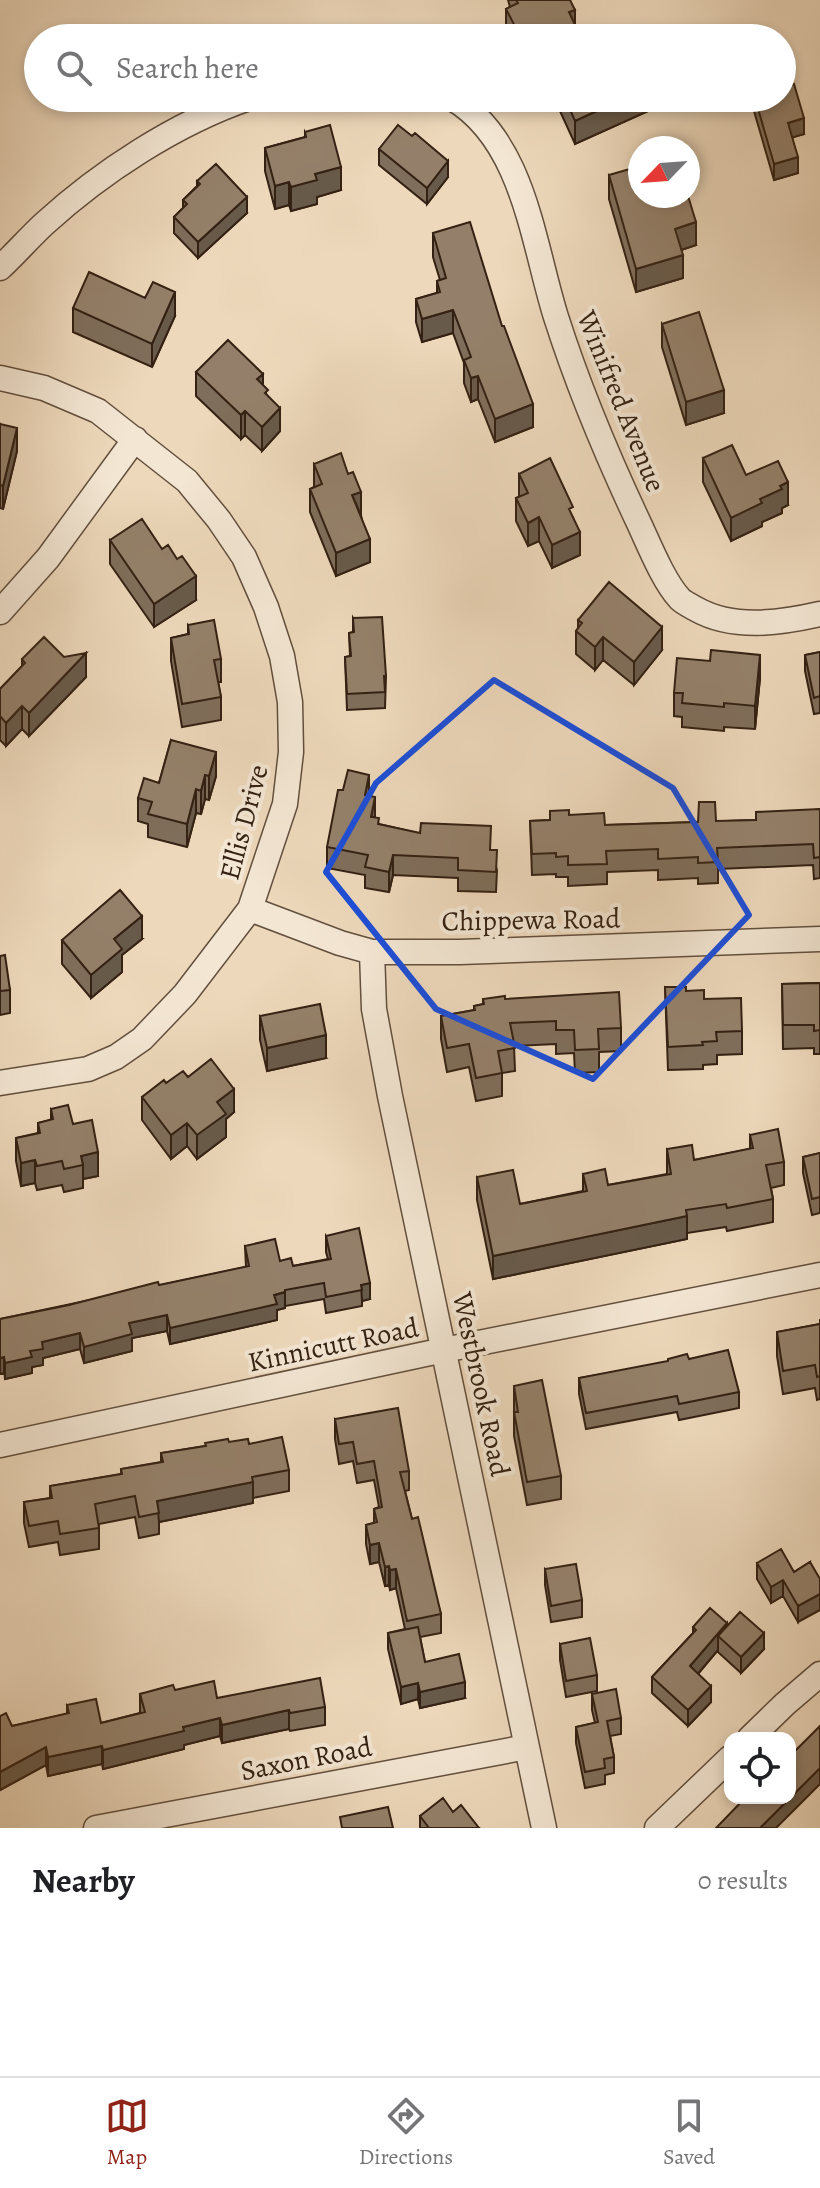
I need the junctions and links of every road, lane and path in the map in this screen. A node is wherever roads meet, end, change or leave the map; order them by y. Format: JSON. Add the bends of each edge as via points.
{"nodes":[{"id":1,"x":214,"y":112,"type":"edge"},
{"id":2,"x":470,"y":112,"type":"edge"},
{"id":3,"x":0,"y":268,"type":"edge"},
{"id":4,"x":0,"y":378,"type":"edge"},
{"id":5,"x":135,"y":439,"type":"junction"},
{"id":6,"x":0,"y":612,"type":"edge"},
{"id":7,"x":820,"y":614,"type":"edge"},
{"id":8,"x":250,"y":909,"type":"junction"},
{"id":9,"x":820,"y":939,"type":"edge"},
{"id":10,"x":372,"y":952,"type":"junction"},
{"id":11,"x":0,"y":1083,"type":"edge"},
{"id":12,"x":820,"y":1275,"type":"edge"},
{"id":13,"x":444,"y":1350,"type":"junction"},
{"id":14,"x":0,"y":1445,"type":"edge"},
{"id":15,"x":820,"y":1674,"type":"edge"},
{"id":16,"x":756,"y":1732,"type":"edge"},
{"id":17,"x":527,"y":1747,"type":"junction"},
{"id":18,"x":724,"y":1764,"type":"edge"},
{"id":19,"x":96,"y":1828,"type":"edge"},
{"id":20,"x":544,"y":1828,"type":"edge"},
{"id":21,"x":657,"y":1828,"type":"edge"}],
"edges":[{"from":1,"to":3,"type":"street","via":[[105,175]]},
{"from":2,"to":7,"type":"street","name":"Winifred Avenue","via":[[487,126],[509,162],[598,435],[658,566],[681,600],[724,620],[760,623]]},
{"from":4,"to":5,"type":"street","name":"Ellis Drive","via":[[44,388],[98,411]]},
{"from":5,"to":6,"type":"street","via":[[48,558]]},
{"from":5,"to":8,"type":"street","name":"Ellis Drive","via":[[187,481],[219,520],[244,557],[282,656],[290,702],[290,765],[285,804]]},
{"from":8,"to":10,"type":"street","name":"Chippewa Road"},
{"from":8,"to":11,"type":"street","name":"Ellis Drive","via":[[185,994],[142,1039],[88,1069]]},
{"from":9,"to":10,"type":"street","name":"Chippewa Road"},
{"from":10,"to":13,"type":"street","name":"Westbrook Road","via":[[374,1009]]},
{"from":12,"to":13,"type":"street","name":"Kinnicutt Road"},
{"from":13,"to":14,"type":"street","name":"Kinnicutt Road"},
{"from":13,"to":17,"type":"street","name":"Westbrook Road"},
{"from":15,"to":16,"type":"street"},
{"from":17,"to":19,"type":"street","name":"Saxon Road"},
{"from":17,"to":20,"type":"street","name":"Westbrook Road"},
{"from":18,"to":21,"type":"street"}]}
